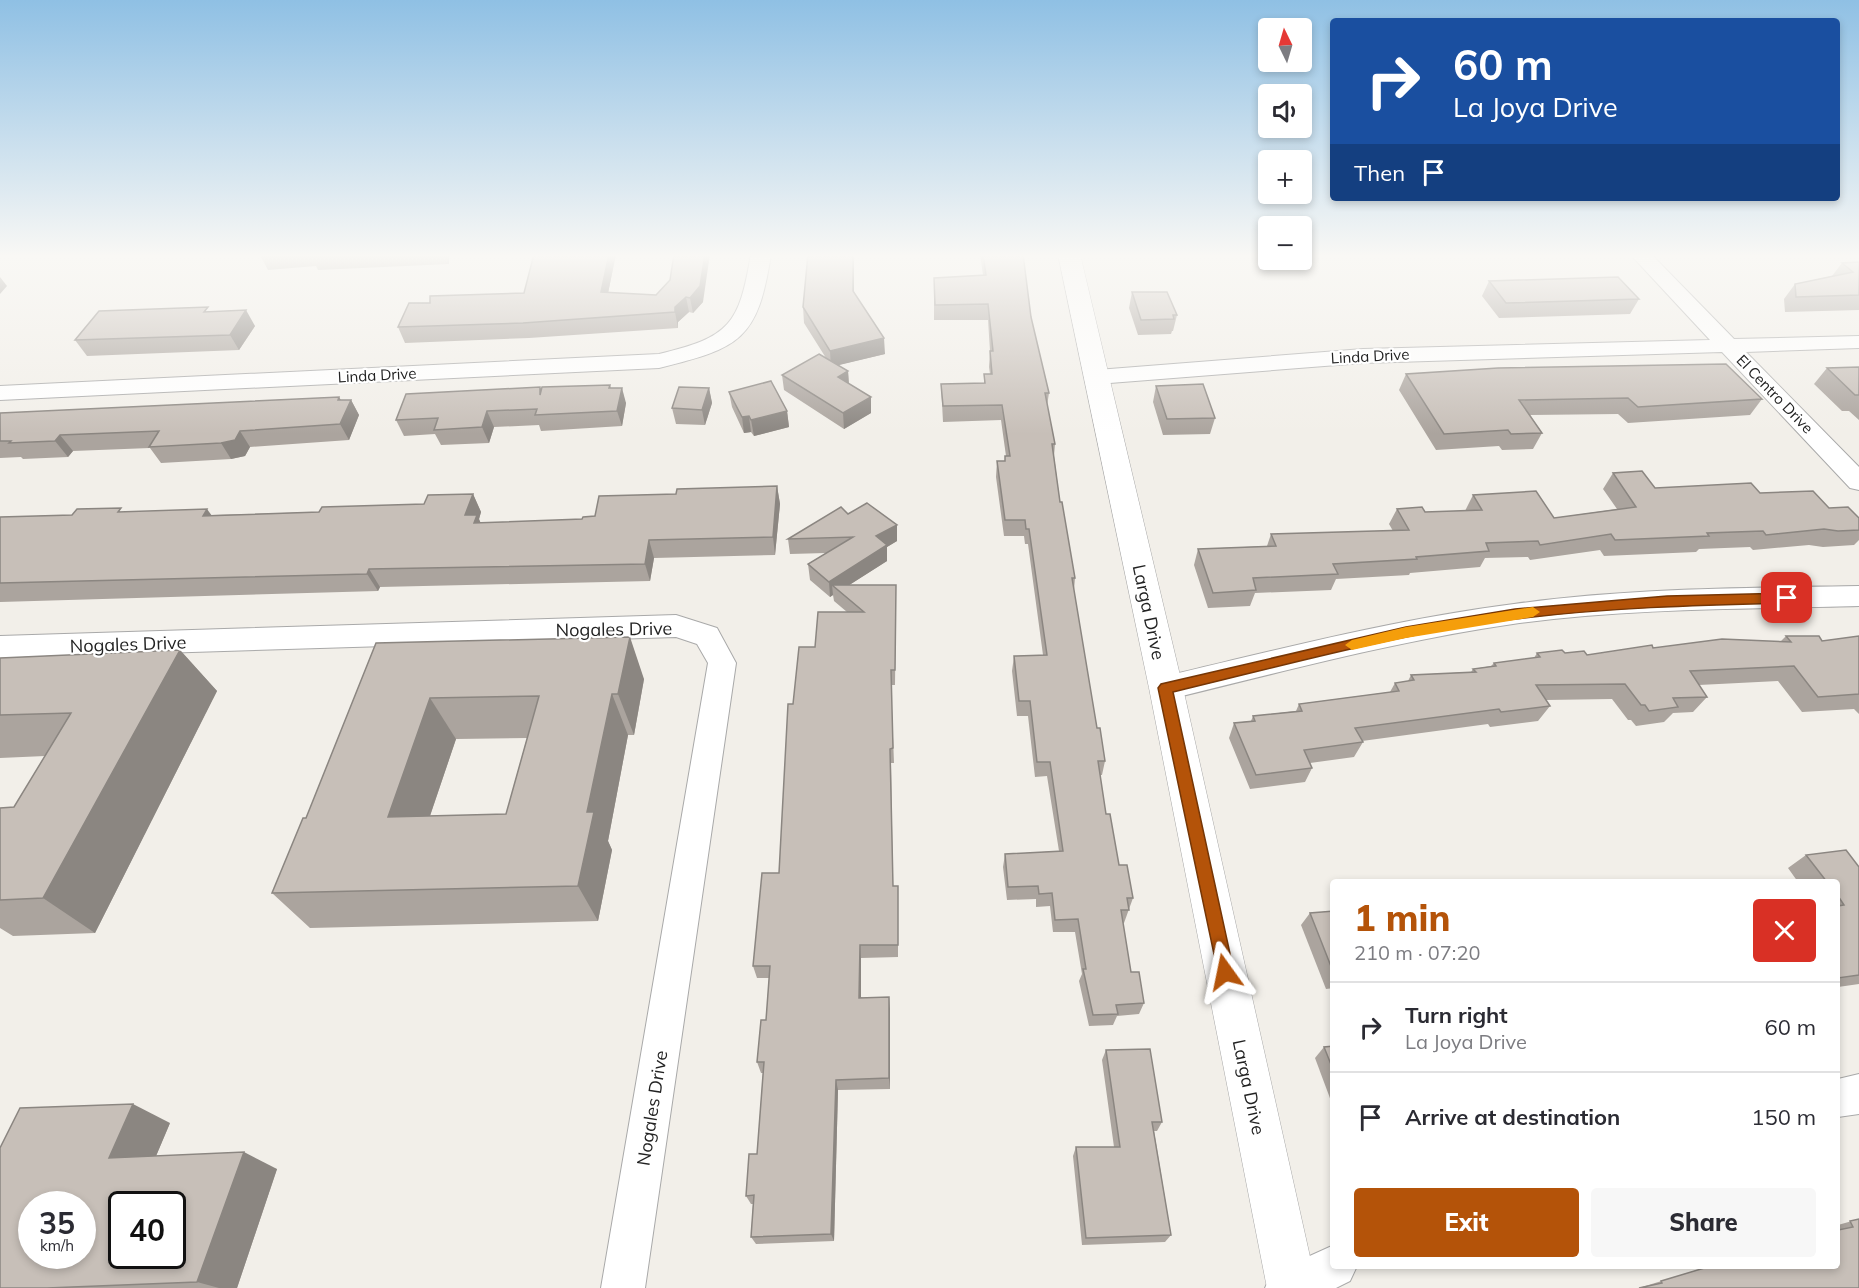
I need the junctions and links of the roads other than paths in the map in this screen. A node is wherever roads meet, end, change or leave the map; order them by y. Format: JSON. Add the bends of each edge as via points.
{"nodes":[{"id":1,"x":746,"y":314,"type":"edge"},
{"id":2,"x":1083,"y":314,"type":"edge"},
{"id":3,"x":1698,"y":314,"type":"edge"},
{"id":4,"x":1859,"y":342,"type":"edge"},
{"id":5,"x":1728,"y":345,"type":"junction"},
{"id":6,"x":1097,"y":378,"type":"junction"},
{"id":7,"x":0,"y":393,"type":"edge"},
{"id":8,"x":1859,"y":482,"type":"edge"},
{"id":9,"x":1859,"y":596,"type":"edge"},
{"id":10,"x":0,"y":647,"type":"edge"},
{"id":11,"x":1166,"y":688,"type":"junction"},
{"id":12,"x":1859,"y":1094,"type":"edge"},
{"id":13,"x":1840,"y":1098,"type":"edge"},
{"id":14,"x":1330,"y":1268,"type":"edge"},
{"id":15,"x":1290,"y":1287,"type":"edge"},
{"id":16,"x":623,"y":1288,"type":"edge"}],
"edges":[{"from":1,"to":7,"type":"street","name":"Linda Drive","via":[[728,340],[700,352],[660,361]]},
{"from":2,"to":6,"type":"street","name":"Larga Drive"},
{"from":3,"to":5,"type":"street","name":"El Centro Drive"},
{"from":4,"to":5,"type":"street","name":"Linda Drive"},
{"from":5,"to":6,"type":"street","name":"Linda Drive","via":[[1363,356]]},
{"from":5,"to":8,"type":"street","name":"El Centro Drive"},
{"from":6,"to":11,"type":"street","name":"Larga Drive"},
{"from":9,"to":11,"type":"street","via":[[1667,601],[1515,614],[1406,633]]},
{"from":10,"to":16,"type":"street","name":"Nogales Drive","via":[[676,626],[707,636],[722,663]]},
{"from":11,"to":15,"type":"street","name":"Larga Drive"},
{"from":12,"to":13,"type":"street"},
{"from":14,"to":15,"type":"street"}]}
